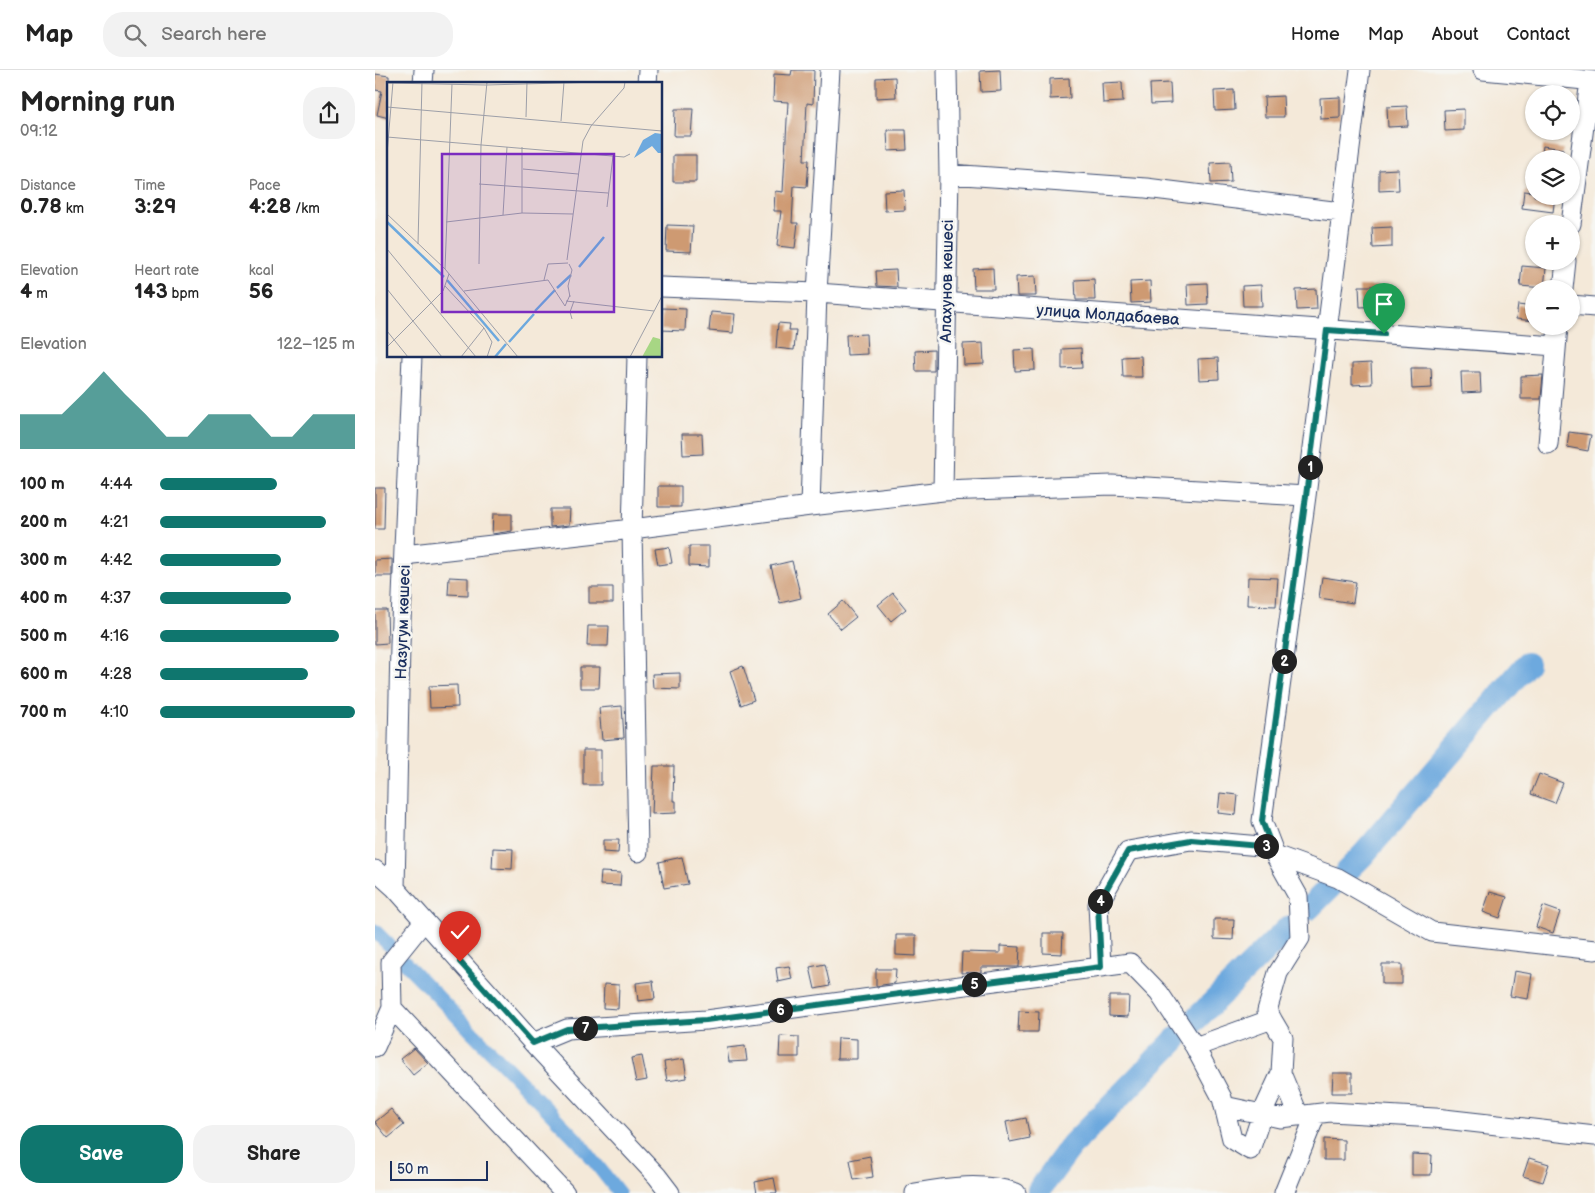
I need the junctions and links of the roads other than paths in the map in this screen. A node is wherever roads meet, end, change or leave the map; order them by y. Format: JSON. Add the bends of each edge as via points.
{"nodes":[{"id":1,"x":830,"y":70,"type":"edge"},
{"id":2,"x":947,"y":70,"type":"edge"},
{"id":3,"x":1359,"y":70,"type":"edge"},
{"id":4,"x":1483,"y":70,"type":"edge"},
{"id":5,"x":1593,"y":81,"type":"edge"},
{"id":6,"x":949,"y":174,"type":"junction"},
{"id":7,"x":1341,"y":212,"type":"junction"},
{"id":8,"x":1572,"y":215,"type":"edge"},
{"id":9,"x":663,"y":287,"type":"edge"},
{"id":10,"x":817,"y":292,"type":"junction"},
{"id":11,"x":946,"y":302,"type":"junction"},
{"id":12,"x":1580,"y":306,"type":"edge"},
{"id":13,"x":1595,"y":307,"type":"edge"},
{"id":14,"x":1327,"y":330,"type":"junction"},
{"id":15,"x":1557,"y":335,"type":"edge"},
{"id":16,"x":1555,"y":346,"type":"junction"},
{"id":17,"x":412,"y":358,"type":"edge"},
{"id":18,"x":637,"y":358,"type":"edge"},
{"id":19,"x":1548,"y":444,"type":"dead end"},
{"id":20,"x":943,"y":491,"type":"junction"},
{"id":21,"x":1306,"y":496,"type":"junction"},
{"id":22,"x":809,"y":506,"type":"junction"},
{"id":23,"x":632,"y":529,"type":"junction"},
{"id":24,"x":404,"y":555,"type":"junction"},
{"id":25,"x":1274,"y":851,"type":"junction"},
{"id":26,"x":638,"y":852,"type":"dead end"},
{"id":27,"x":375,"y":870,"type":"edge"},
{"id":28,"x":395,"y":888,"type":"junction"},
{"id":29,"x":424,"y":921,"type":"junction"},
{"id":30,"x":1595,"y":950,"type":"edge"},
{"id":31,"x":1101,"y":967,"type":"junction"},
{"id":32,"x":392,"y":1008,"type":"junction"},
{"id":33,"x":1271,"y":1019,"type":"junction"},
{"id":34,"x":533,"y":1043,"type":"junction"},
{"id":35,"x":375,"y":1047,"type":"edge"},
{"id":36,"x":1195,"y":1047,"type":"junction"},
{"id":37,"x":1281,"y":1074,"type":"junction"},
{"id":38,"x":1224,"y":1106,"type":"junction"},
{"id":39,"x":1262,"y":1114,"type":"junction"},
{"id":40,"x":1308,"y":1115,"type":"junction"},
{"id":41,"x":1595,"y":1136,"type":"edge"},
{"id":42,"x":565,"y":1193,"type":"edge"},
{"id":43,"x":670,"y":1193,"type":"edge"},
{"id":44,"x":915,"y":1193,"type":"edge"},
{"id":45,"x":1016,"y":1193,"type":"edge"},
{"id":46,"x":1284,"y":1193,"type":"edge"}],
"edges":[{"from":1,"to":10,"type":"street"},
{"from":2,"to":6,"type":"street","name":"Алахунов көшесі"},
{"from":3,"to":7,"type":"street"},
{"from":4,"to":5,"type":"street"},
{"from":5,"to":8,"type":"street"},
{"from":6,"to":7,"type":"street","via":[[1146,188]]},
{"from":6,"to":11,"type":"street","name":"Алахунов көшесі"},
{"from":7,"to":14,"type":"street"},
{"from":9,"to":10,"type":"street","name":"улица Молдабаева"},
{"from":10,"to":11,"type":"street","name":"улица Молдабаева"},
{"from":10,"to":22,"type":"street"},
{"from":11,"to":14,"type":"street","name":"улица Молдабаева"},
{"from":11,"to":20,"type":"street","name":"Алахунов көшесі"},
{"from":12,"to":13,"type":"street"},
{"from":14,"to":16,"type":"street","name":"улица Молдабаева"},
{"from":14,"to":21,"type":"street"},
{"from":15,"to":16,"type":"street"},
{"from":16,"to":19,"type":"street"},
{"from":17,"to":24,"type":"street","name":"Назугум көшесі"},
{"from":18,"to":23,"type":"street"},
{"from":20,"to":21,"type":"street","via":[[1112,486]]},
{"from":20,"to":22,"type":"street"},
{"from":21,"to":25,"type":"street","via":[[1262,821]]},
{"from":22,"to":23,"type":"street"},
{"from":23,"to":24,"type":"street"},
{"from":23,"to":26,"type":"street"},
{"from":24,"to":28,"type":"street","name":"Назугум көшесі"},
{"from":25,"to":30,"type":"street","via":[[1338,878],[1432,932]]},
{"from":25,"to":31,"type":"street","via":[[1191,840],[1128,851],[1098,904]]},
{"from":25,"to":33,"type":"street","via":[[1298,896],[1300,938],[1278,973],[1267,1012]]},
{"from":27,"to":28,"type":"street"},
{"from":28,"to":29,"type":"street"},
{"from":29,"to":32,"type":"street","via":[[391,962]]},
{"from":29,"to":34,"type":"street"},
{"from":31,"to":34,"type":"street","via":[[706,1020],[567,1029]]},
{"from":31,"to":36,"type":"street","via":[[1130,963],[1159,993]]},
{"from":32,"to":35,"type":"street"},
{"from":32,"to":42,"type":"street"},
{"from":33,"to":36,"type":"street"},
{"from":33,"to":37,"type":"street","via":[[1283,1038]]},
{"from":34,"to":43,"type":"street"},
{"from":36,"to":38,"type":"street"},
{"from":37,"to":39,"type":"street"},
{"from":37,"to":40,"type":"street"},
{"from":38,"to":39,"type":"street"},
{"from":38,"to":39,"type":"street","via":[[1232,1139],[1250,1150]]},
{"from":39,"to":40,"type":"street","via":[[1280,1118]]},
{"from":40,"to":41,"type":"street","via":[[1330,1112],[1435,1118]]},
{"from":40,"to":46,"type":"street"},
{"from":44,"to":45,"type":"street","via":[[944,1187],[999,1187]]}]}
